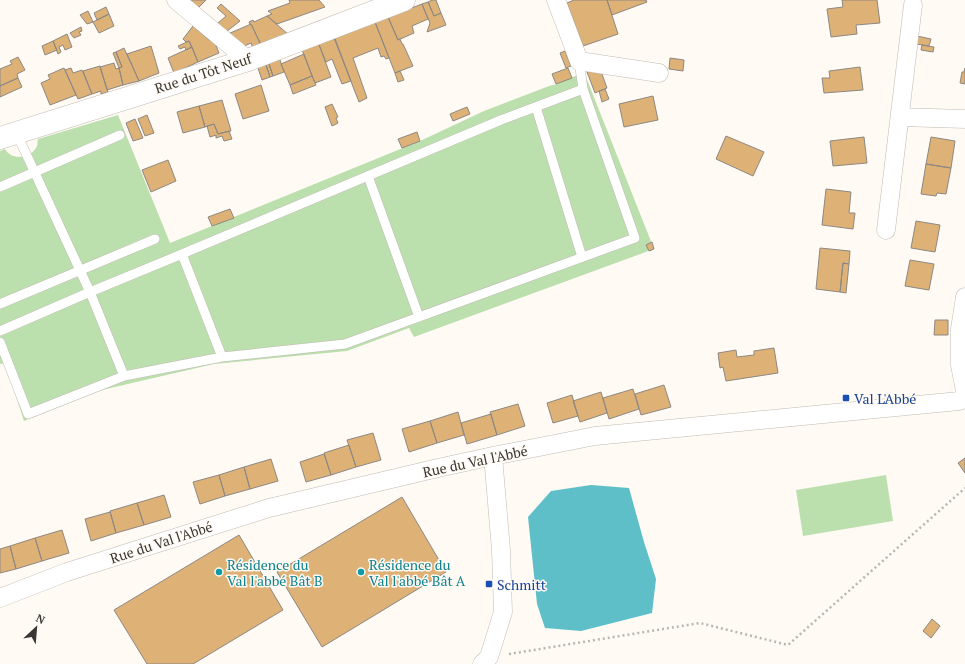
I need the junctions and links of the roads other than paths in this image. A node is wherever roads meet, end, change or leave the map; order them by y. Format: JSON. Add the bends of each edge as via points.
{"nodes":[{"id":1,"x":176,"y":0,"type":"edge"},
{"id":2,"x":404,"y":0,"type":"edge"},
{"id":3,"x":556,"y":0,"type":"edge"},
{"id":4,"x":913,"y":5,"type":"dead end"},
{"id":5,"x":248,"y":60,"type":"junction"},
{"id":6,"x":579,"y":61,"type":"junction"},
{"id":7,"x":659,"y":73,"type":"dead end"},
{"id":8,"x":583,"y":89,"type":"junction"},
{"id":9,"x":536,"y":107,"type":"junction"},
{"id":10,"x":900,"y":117,"type":"junction"},
{"id":11,"x":965,"y":119,"type":"edge"},
{"id":12,"x":8,"y":135,"type":"edge"},
{"id":13,"x":120,"y":135,"type":"dead end"},
{"id":14,"x":35,"y":172,"type":"junction"},
{"id":15,"x":368,"y":176,"type":"junction"},
{"id":16,"x":0,"y":187,"type":"edge"},
{"id":17,"x":886,"y":230,"type":"dead end"},
{"id":18,"x":155,"y":239,"type":"dead end"},
{"id":19,"x":182,"y":254,"type":"junction"},
{"id":20,"x":582,"y":257,"type":"junction"},
{"id":21,"x":80,"y":270,"type":"junction"},
{"id":22,"x":90,"y":292,"type":"junction"},
{"id":23,"x":965,"y":297,"type":"edge"},
{"id":24,"x":0,"y":304,"type":"edge"},
{"id":25,"x":419,"y":317,"type":"junction"},
{"id":26,"x":0,"y":331,"type":"edge"},
{"id":27,"x":0,"y":342,"type":"edge"},
{"id":28,"x":222,"y":357,"type":"junction"},
{"id":29,"x":124,"y":376,"type":"junction"},
{"id":30,"x":965,"y":391,"type":"edge"},
{"id":31,"x":965,"y":399,"type":"edge"},
{"id":32,"x":493,"y":456,"type":"junction"},
{"id":33,"x":0,"y":598,"type":"edge"},
{"id":34,"x":485,"y":660,"type":"edge"}],
"edges":[{"from":1,"to":5,"type":"street"},
{"from":2,"to":5,"type":"street","name":"Rue du Tôt Neuf"},
{"from":3,"to":6,"type":"street"},
{"from":4,"to":10,"type":"street"},
{"from":5,"to":12,"type":"street","name":"Rue du Tôt Neuf"},
{"from":6,"to":7,"type":"street"},
{"from":6,"to":8,"type":"lane"},
{"from":8,"to":9,"type":"lane"},
{"from":8,"to":20,"type":"lane","via":[[636,238]]},
{"from":9,"to":15,"type":"lane"},
{"from":9,"to":20,"type":"lane"},
{"from":10,"to":11,"type":"street"},
{"from":10,"to":17,"type":"street"},
{"from":12,"to":14,"type":"lane"},
{"from":13,"to":14,"type":"lane"},
{"from":14,"to":16,"type":"lane"},
{"from":14,"to":21,"type":"lane"},
{"from":15,"to":19,"type":"lane"},
{"from":15,"to":25,"type":"lane"},
{"from":18,"to":21,"type":"lane"},
{"from":19,"to":22,"type":"lane"},
{"from":19,"to":28,"type":"lane"},
{"from":20,"to":25,"type":"lane"},
{"from":21,"to":22,"type":"lane"},
{"from":21,"to":24,"type":"lane"},
{"from":22,"to":26,"type":"lane"},
{"from":22,"to":29,"type":"lane"},
{"from":23,"to":30,"type":"street","via":[[960,329],[960,365]]},
{"from":25,"to":28,"type":"lane","via":[[345,344]]},
{"from":27,"to":29,"type":"lane","via":[[28,414]]},
{"from":28,"to":29,"type":"lane"},
{"from":31,"to":32,"type":"street","name":"Rue du Val l'Abbé","via":[[595,436]]},
{"from":32,"to":33,"type":"street","name":"Rue du Val l'Abbé","via":[[269,508],[67,572]]},
{"from":32,"to":34,"type":"street","via":[[503,612]]}]}
